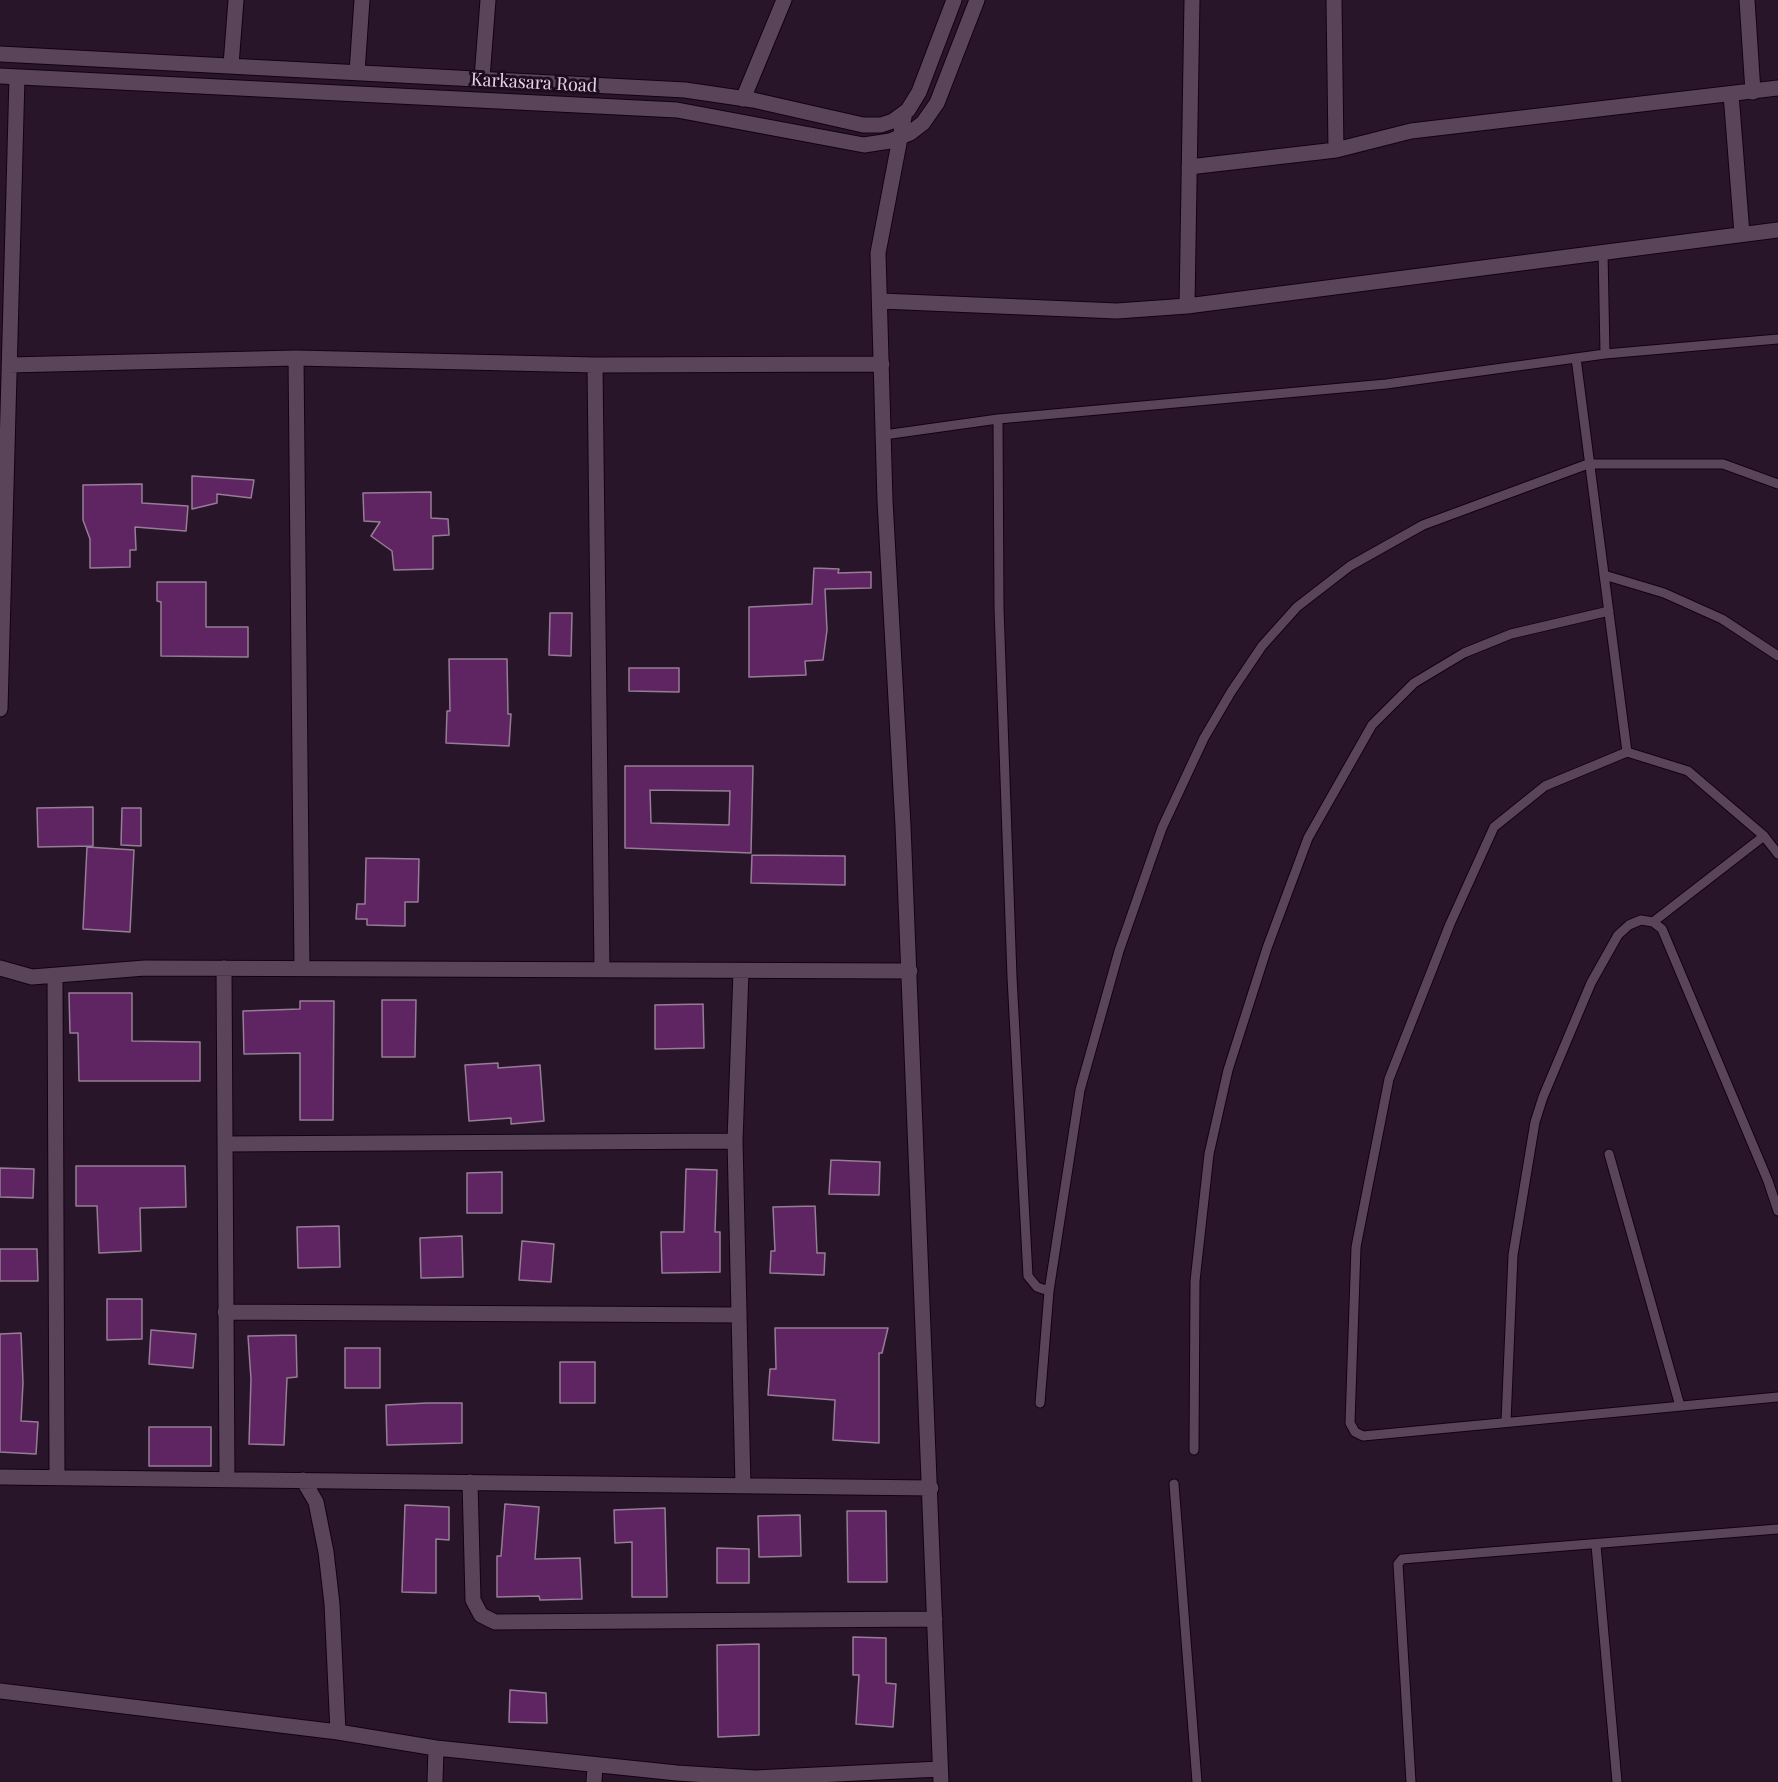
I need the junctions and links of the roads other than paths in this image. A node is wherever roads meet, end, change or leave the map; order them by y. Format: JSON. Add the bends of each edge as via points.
{"nodes":[{"id":1,"x":236,"y":0,"type":"edge"},
{"id":2,"x":362,"y":0,"type":"edge"},
{"id":3,"x":488,"y":0,"type":"edge"},
{"id":4,"x":784,"y":0,"type":"edge"},
{"id":5,"x":954,"y":0,"type":"edge"},
{"id":6,"x":977,"y":0,"type":"edge"},
{"id":7,"x":1192,"y":0,"type":"edge"},
{"id":8,"x":1334,"y":0,"type":"edge"},
{"id":9,"x":1748,"y":0,"type":"edge"},
{"id":10,"x":0,"y":54,"type":"edge"},
{"id":11,"x":231,"y":65,"type":"junction"},
{"id":12,"x":357,"y":72,"type":"junction"},
{"id":13,"x":0,"y":76,"type":"edge"},
{"id":14,"x":17,"y":77,"type":"junction"},
{"id":15,"x":482,"y":78,"type":"junction"},
{"id":16,"x":1778,"y":88,"type":"edge"},
{"id":17,"x":1753,"y":92,"type":"junction"},
{"id":18,"x":1731,"y":94,"type":"junction"},
{"id":19,"x":743,"y":99,"type":"junction"},
{"id":20,"x":906,"y":112,"type":"junction"},
{"id":21,"x":901,"y":137,"type":"junction"},
{"id":22,"x":1336,"y":150,"type":"junction"},
{"id":23,"x":1189,"y":167,"type":"junction"},
{"id":24,"x":1778,"y":230,"type":"edge"},
{"id":25,"x":1742,"y":234,"type":"junction"},
{"id":26,"x":1603,"y":252,"type":"junction"},
{"id":27,"x":881,"y":301,"type":"junction"},
{"id":28,"x":1187,"y":306,"type":"junction"},
{"id":29,"x":1778,"y":339,"type":"edge"},
{"id":30,"x":1605,"y":354,"type":"junction"},
{"id":31,"x":296,"y":358,"type":"junction"},
{"id":32,"x":1576,"y":358,"type":"junction"},
{"id":33,"x":882,"y":364,"type":"junction"},
{"id":34,"x":9,"y":365,"type":"junction"},
{"id":35,"x":595,"y":365,"type":"junction"},
{"id":36,"x":998,"y":419,"type":"junction"},
{"id":37,"x":884,"y":435,"type":"junction"},
{"id":38,"x":1588,"y":464,"type":"junction"},
{"id":39,"x":1778,"y":484,"type":"edge"},
{"id":40,"x":1604,"y":575,"type":"junction"},
{"id":41,"x":1609,"y":611,"type":"junction"},
{"id":42,"x":1778,"y":656,"type":"edge"},
{"id":43,"x":1,"y":659,"type":"edge"},
{"id":44,"x":0,"y":709,"type":"edge"},
{"id":45,"x":1627,"y":752,"type":"junction"},
{"id":46,"x":1764,"y":836,"type":"junction"},
{"id":47,"x":1778,"y":854,"type":"edge"},
{"id":48,"x":1653,"y":922,"type":"junction"},
{"id":49,"x":0,"y":968,"type":"edge"},
{"id":50,"x":224,"y":968,"type":"junction"},
{"id":51,"x":302,"y":968,"type":"junction"},
{"id":52,"x":602,"y":970,"type":"junction"},
{"id":53,"x":741,"y":971,"type":"junction"},
{"id":54,"x":910,"y":971,"type":"junction"},
{"id":55,"x":55,"y":976,"type":"junction"},
{"id":56,"x":735,"y":1141,"type":"junction"},
{"id":57,"x":225,"y":1144,"type":"junction"},
{"id":58,"x":1609,"y":1154,"type":"dead end"},
{"id":59,"x":1778,"y":1211,"type":"edge"},
{"id":60,"x":1049,"y":1291,"type":"junction"},
{"id":61,"x":225,"y":1312,"type":"junction"},
{"id":62,"x":739,"y":1315,"type":"junction"},
{"id":63,"x":1778,"y":1397,"type":"edge"},
{"id":64,"x":1040,"y":1403,"type":"dead end"},
{"id":65,"x":1680,"y":1406,"type":"junction"},
{"id":66,"x":1506,"y":1422,"type":"junction"},
{"id":67,"x":1194,"y":1450,"type":"dead end"},
{"id":68,"x":57,"y":1476,"type":"junction"},
{"id":69,"x":0,"y":1477,"type":"edge"},
{"id":70,"x":227,"y":1479,"type":"junction"},
{"id":71,"x":303,"y":1480,"type":"junction"},
{"id":72,"x":470,"y":1482,"type":"junction"},
{"id":73,"x":1174,"y":1484,"type":"dead end"},
{"id":74,"x":743,"y":1486,"type":"junction"},
{"id":75,"x":931,"y":1488,"type":"junction"},
{"id":76,"x":1778,"y":1529,"type":"edge"},
{"id":77,"x":1596,"y":1545,"type":"junction"},
{"id":78,"x":935,"y":1619,"type":"junction"},
{"id":79,"x":0,"y":1691,"type":"edge"},
{"id":80,"x":338,"y":1732,"type":"junction"},
{"id":81,"x":436,"y":1748,"type":"junction"},
{"id":82,"x":595,"y":1765,"type":"junction"},
{"id":83,"x":940,"y":1776,"type":"edge"},
{"id":84,"x":755,"y":1780,"type":"edge"},
{"id":85,"x":435,"y":1782,"type":"edge"},
{"id":86,"x":594,"y":1782,"type":"edge"},
{"id":87,"x":1197,"y":1782,"type":"edge"},
{"id":88,"x":1411,"y":1782,"type":"edge"},
{"id":89,"x":1617,"y":1782,"type":"edge"}],
"edges":[{"from":1,"to":11,"type":"street"},
{"from":2,"to":12,"type":"street"},
{"from":3,"to":15,"type":"street"},
{"from":4,"to":19,"type":"street"},
{"from":5,"to":20,"type":"street","via":[[919,92]]},
{"from":6,"to":21,"type":"street","name":"Karkasara Road","via":[[937,103],[923,123]]},
{"from":7,"to":23,"type":"street"},
{"from":8,"to":22,"type":"street"},
{"from":9,"to":17,"type":"street"},
{"from":10,"to":11,"type":"street","name":"Karkasara Road"},
{"from":11,"to":12,"type":"street","name":"Karkasara Road"},
{"from":12,"to":15,"type":"street","name":"Karkasara Road"},
{"from":13,"to":14,"type":"street","name":"Karkasara Road"},
{"from":14,"to":21,"type":"street","name":"Karkasara Road","via":[[677,110],[864,145]]},
{"from":14,"to":34,"type":"street"},
{"from":15,"to":19,"type":"street","name":"Karkasara Road","via":[[685,90]]},
{"from":16,"to":17,"type":"street"},
{"from":17,"to":18,"type":"street"},
{"from":18,"to":22,"type":"street","via":[[1411,130]]},
{"from":18,"to":25,"type":"street"},
{"from":19,"to":20,"type":"street","name":"Karkasara Road","via":[[863,125],[880,125]]},
{"from":20,"to":21,"type":"street"},
{"from":21,"to":27,"type":"street","via":[[878,254]]},
{"from":22,"to":23,"type":"street"},
{"from":23,"to":28,"type":"street"},
{"from":24,"to":25,"type":"street"},
{"from":25,"to":26,"type":"street"},
{"from":26,"to":28,"type":"street"},
{"from":26,"to":30,"type":"lane"},
{"from":27,"to":28,"type":"street","via":[[1117,311]]},
{"from":27,"to":33,"type":"street"},
{"from":29,"to":30,"type":"lane"},
{"from":30,"to":32,"type":"lane"},
{"from":31,"to":34,"type":"street"},
{"from":31,"to":35,"type":"street"},
{"from":31,"to":51,"type":"street"},
{"from":32,"to":36,"type":"lane","via":[[1386,384]]},
{"from":32,"to":38,"type":"lane"},
{"from":33,"to":35,"type":"street"},
{"from":33,"to":37,"type":"street"},
{"from":34,"to":43,"type":"street"},
{"from":35,"to":52,"type":"street"},
{"from":36,"to":37,"type":"lane"},
{"from":36,"to":60,"type":"lane","via":[[999,608],[1011,953],[1028,1276],[1037,1287]]},
{"from":37,"to":54,"type":"street"},
{"from":38,"to":39,"type":"lane","via":[[1723,464]]},
{"from":38,"to":40,"type":"lane"},
{"from":38,"to":60,"type":"lane","via":[[1423,525],[1350,566],[1296,607],[1262,646],[1231,692],[1204,738],[1162,828],[1119,951],[1080,1090]]},
{"from":40,"to":41,"type":"lane"},
{"from":40,"to":42,"type":"lane","via":[[1664,593],[1722,619]]},
{"from":41,"to":45,"type":"lane"},
{"from":41,"to":67,"type":"lane","via":[[1511,634],[1464,653],[1414,684],[1372,725],[1308,838],[1228,1070],[1209,1154],[1195,1281]]},
{"from":43,"to":44,"type":"street"},
{"from":45,"to":46,"type":"lane","via":[[1688,771]]},
{"from":45,"to":66,"type":"lane","via":[[1545,786],[1494,827],[1450,924],[1389,1078],[1356,1247],[1350,1423],[1355,1432],[1363,1436]]},
{"from":46,"to":47,"type":"lane"},
{"from":46,"to":48,"type":"lane"},
{"from":48,"to":59,"type":"lane","via":[[1662,929]]},
{"from":48,"to":66,"type":"lane","via":[[1641,920],[1618,935],[1591,983],[1535,1122],[1513,1255]]},
{"from":49,"to":55,"type":"street","via":[[33,977]]},
{"from":50,"to":51,"type":"street"},
{"from":50,"to":55,"type":"street","via":[[145,968]]},
{"from":50,"to":57,"type":"street"},
{"from":51,"to":52,"type":"street"},
{"from":52,"to":53,"type":"street"},
{"from":53,"to":54,"type":"street"},
{"from":53,"to":56,"type":"street"},
{"from":54,"to":75,"type":"street"},
{"from":55,"to":68,"type":"street"},
{"from":56,"to":57,"type":"street"},
{"from":56,"to":62,"type":"street"},
{"from":57,"to":61,"type":"street"},
{"from":58,"to":65,"type":"lane"},
{"from":60,"to":64,"type":"lane"},
{"from":61,"to":62,"type":"street"},
{"from":61,"to":70,"type":"street"},
{"from":62,"to":74,"type":"street"},
{"from":63,"to":65,"type":"lane"},
{"from":65,"to":66,"type":"lane"},
{"from":68,"to":69,"type":"street"},
{"from":68,"to":70,"type":"street"},
{"from":70,"to":71,"type":"street"},
{"from":71,"to":72,"type":"street"},
{"from":71,"to":80,"type":"street","via":[[316,1502],[326,1552]]},
{"from":72,"to":74,"type":"street"},
{"from":72,"to":78,"type":"street","via":[[473,1600],[481,1615],[495,1622]]},
{"from":73,"to":87,"type":"lane"},
{"from":74,"to":75,"type":"street"},
{"from":75,"to":78,"type":"street"},
{"from":76,"to":77,"type":"lane"},
{"from":77,"to":88,"type":"lane","via":[[1402,1559],[1398,1564]]},
{"from":77,"to":89,"type":"lane"},
{"from":78,"to":83,"type":"street"},
{"from":79,"to":80,"type":"street"},
{"from":80,"to":81,"type":"street"},
{"from":81,"to":82,"type":"street"},
{"from":81,"to":85,"type":"street"},
{"from":82,"to":84,"type":"street"},
{"from":82,"to":86,"type":"street"},
{"from":83,"to":84,"type":"street"}]}
